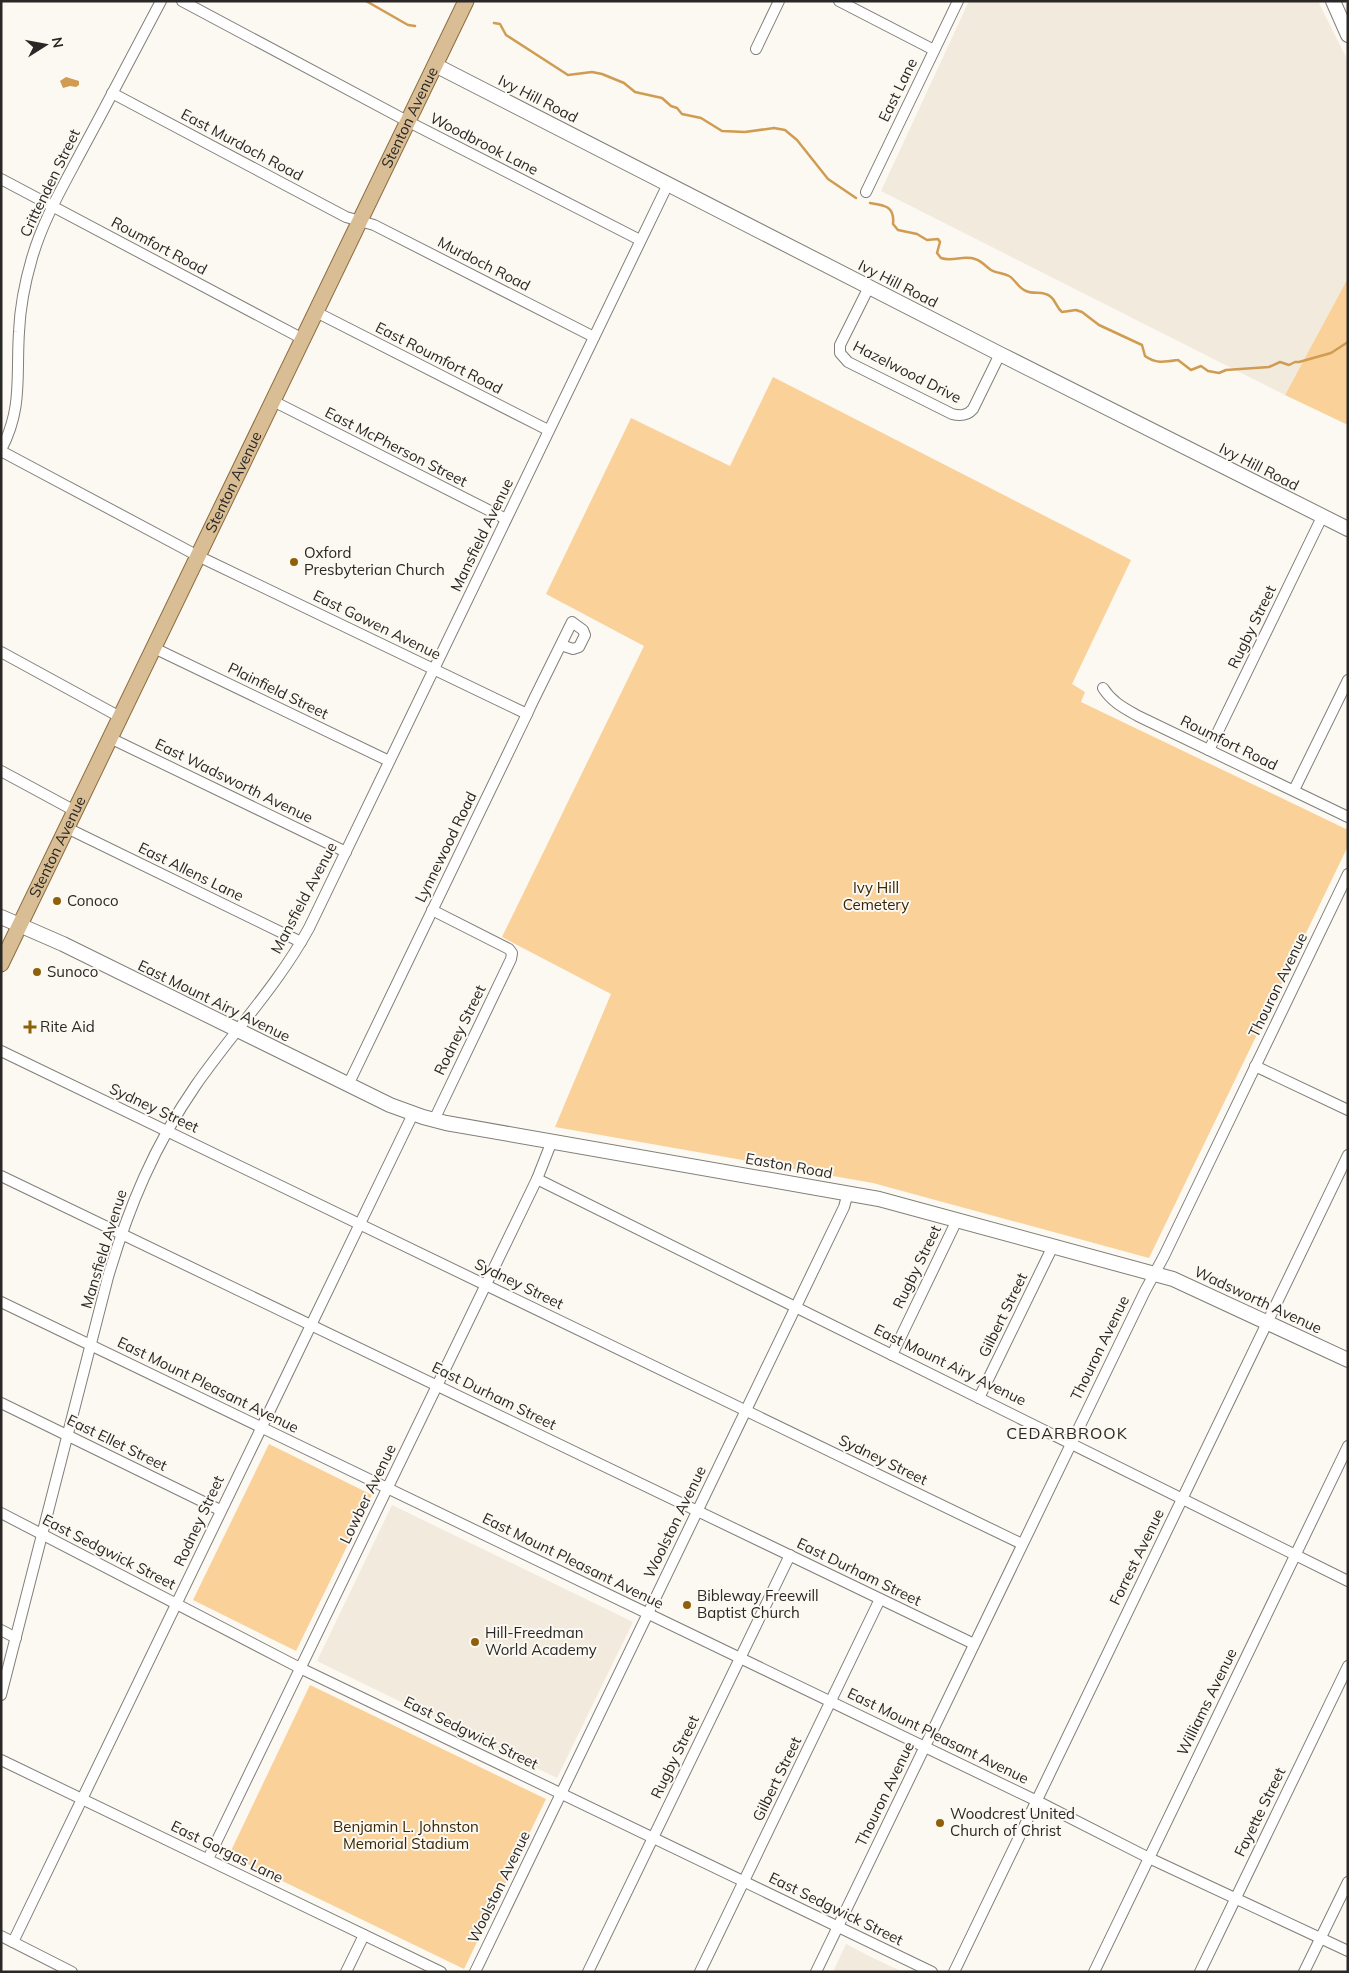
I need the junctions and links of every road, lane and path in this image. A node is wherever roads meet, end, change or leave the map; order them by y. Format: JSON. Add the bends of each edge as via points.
{"nodes":[{"id":1,"x":161,"y":1,"type":"edge"},
{"id":2,"x":182,"y":1,"type":"edge"},
{"id":3,"x":466,"y":1,"type":"edge"},
{"id":4,"x":780,"y":1,"type":"edge"},
{"id":5,"x":839,"y":1,"type":"edge"},
{"id":6,"x":958,"y":1,"type":"edge"},
{"id":7,"x":1333,"y":1,"type":"edge"},
{"id":8,"x":1348,"y":35,"type":"edge"},
{"id":9,"x":756,"y":49,"type":"dead end"},
{"id":10,"x":934,"y":50,"type":"junction"},
{"id":11,"x":435,"y":65,"type":"junction"},
{"id":12,"x":112,"y":93,"type":"junction"},
{"id":13,"x":407,"y":122,"type":"junction"},
{"id":14,"x":1,"y":179,"type":"edge"},
{"id":15,"x":668,"y":184,"type":"junction"},
{"id":16,"x":866,"y":192,"type":"dead end"},
{"id":17,"x":52,"y":206,"type":"junction"},
{"id":18,"x":360,"y":221,"type":"junction"},
{"id":19,"x":640,"y":240,"type":"junction"},
{"id":20,"x":869,"y":287,"type":"junction"},
{"id":21,"x":316,"y":312,"type":"junction"},
{"id":22,"x":594,"y":337,"type":"junction"},
{"id":23,"x":303,"y":339,"type":"junction"},
{"id":24,"x":1000,"y":354,"type":"junction"},
{"id":25,"x":273,"y":401,"type":"junction"},
{"id":26,"x":548,"y":430,"type":"junction"},
{"id":27,"x":1,"y":451,"type":"edge"},
{"id":28,"x":1322,"y":517,"type":"junction"},
{"id":29,"x":506,"y":519,"type":"junction"},
{"id":30,"x":1348,"y":529,"type":"edge"},
{"id":31,"x":198,"y":556,"type":"junction"},
{"id":32,"x":561,"y":645,"type":"junction"},
{"id":33,"x":154,"y":648,"type":"junction"},
{"id":34,"x":1,"y":652,"type":"edge"},
{"id":35,"x":433,"y":670,"type":"junction"},
{"id":36,"x":1348,"y":680,"type":"edge"},
{"id":37,"x":1103,"y":688,"type":"dead end"},
{"id":38,"x":527,"y":714,"type":"junction"},
{"id":39,"x":120,"y":717,"type":"junction"},
{"id":40,"x":110,"y":738,"type":"junction"},
{"id":41,"x":1209,"y":750,"type":"junction"},
{"id":42,"x":389,"y":761,"type":"junction"},
{"id":43,"x":1,"y":771,"type":"edge"},
{"id":44,"x":1294,"y":790,"type":"junction"},
{"id":45,"x":75,"y":811,"type":"junction"},
{"id":46,"x":1348,"y":817,"type":"edge"},
{"id":47,"x":67,"y":828,"type":"junction"},
{"id":48,"x":346,"y":852,"type":"junction"},
{"id":49,"x":1348,"y":874,"type":"edge"},
{"id":50,"x":432,"y":910,"type":"junction"},
{"id":51,"x":1,"y":917,"type":"edge"},
{"id":52,"x":20,"y":926,"type":"junction"},
{"id":53,"x":301,"y":942,"type":"junction"},
{"id":54,"x":1,"y":964,"type":"edge"},
{"id":55,"x":237,"y":1030,"type":"junction"},
{"id":56,"x":1,"y":1051,"type":"edge"},
{"id":57,"x":1255,"y":1066,"type":"junction"},
{"id":58,"x":348,"y":1085,"type":"junction"},
{"id":59,"x":1348,"y":1110,"type":"edge"},
{"id":60,"x":413,"y":1114,"type":"junction"},
{"id":61,"x":434,"y":1120,"type":"junction"},
{"id":62,"x":168,"y":1130,"type":"junction"},
{"id":63,"x":552,"y":1141,"type":"junction"},
{"id":64,"x":1348,"y":1155,"type":"edge"},
{"id":65,"x":1,"y":1176,"type":"edge"},
{"id":66,"x":537,"y":1178,"type":"junction"},
{"id":67,"x":848,"y":1193,"type":"junction"},
{"id":68,"x":956,"y":1220,"type":"junction"},
{"id":69,"x":360,"y":1223,"type":"junction"},
{"id":70,"x":121,"y":1232,"type":"junction"},
{"id":71,"x":1053,"y":1246,"type":"junction"},
{"id":72,"x":1154,"y":1273,"type":"junction"},
{"id":73,"x":486,"y":1284,"type":"junction"},
{"id":74,"x":1,"y":1302,"type":"edge"},
{"id":75,"x":796,"y":1307,"type":"junction"},
{"id":76,"x":1268,"y":1322,"type":"junction"},
{"id":77,"x":311,"y":1325,"type":"junction"},
{"id":78,"x":91,"y":1344,"type":"junction"},
{"id":79,"x":892,"y":1355,"type":"junction"},
{"id":80,"x":1348,"y":1360,"type":"edge"},
{"id":81,"x":438,"y":1385,"type":"junction"},
{"id":82,"x":979,"y":1398,"type":"junction"},
{"id":83,"x":1,"y":1403,"type":"edge"},
{"id":84,"x":746,"y":1410,"type":"junction"},
{"id":85,"x":261,"y":1427,"type":"junction"},
{"id":86,"x":67,"y":1436,"type":"junction"},
{"id":87,"x":1071,"y":1443,"type":"junction"},
{"id":88,"x":1348,"y":1446,"type":"edge"},
{"id":89,"x":388,"y":1488,"type":"junction"},
{"id":90,"x":1182,"y":1499,"type":"junction"},
{"id":91,"x":220,"y":1510,"type":"junction"},
{"id":92,"x":698,"y":1510,"type":"junction"},
{"id":93,"x":1,"y":1513,"type":"edge"},
{"id":94,"x":42,"y":1534,"type":"junction"},
{"id":95,"x":1022,"y":1544,"type":"junction"},
{"id":96,"x":790,"y":1555,"type":"junction"},
{"id":97,"x":1295,"y":1555,"type":"junction"},
{"id":98,"x":1348,"y":1581,"type":"edge"},
{"id":99,"x":880,"y":1599,"type":"junction"},
{"id":100,"x":177,"y":1603,"type":"junction"},
{"id":101,"x":648,"y":1613,"type":"junction"},
{"id":102,"x":1,"y":1630,"type":"edge"},
{"id":103,"x":16,"y":1638,"type":"junction"},
{"id":104,"x":974,"y":1644,"type":"junction"},
{"id":105,"x":740,"y":1658,"type":"junction"},
{"id":106,"x":1348,"y":1666,"type":"edge"},
{"id":107,"x":300,"y":1668,"type":"junction"},
{"id":108,"x":1,"y":1695,"type":"edge"},
{"id":109,"x":831,"y":1701,"type":"junction"},
{"id":110,"x":924,"y":1747,"type":"junction"},
{"id":111,"x":1,"y":1760,"type":"edge"},
{"id":112,"x":561,"y":1793,"type":"junction"},
{"id":113,"x":83,"y":1799,"type":"junction"},
{"id":114,"x":1037,"y":1801,"type":"junction"},
{"id":115,"x":653,"y":1837,"type":"junction"},
{"id":116,"x":1149,"y":1858,"type":"junction"},
{"id":117,"x":208,"y":1859,"type":"junction"},
{"id":118,"x":744,"y":1880,"type":"junction"},
{"id":119,"x":1348,"y":1882,"type":"edge"},
{"id":120,"x":1236,"y":1897,"type":"junction"},
{"id":121,"x":838,"y":1927,"type":"junction"},
{"id":122,"x":364,"y":1935,"type":"junction"},
{"id":123,"x":1,"y":1936,"type":"edge"},
{"id":124,"x":1320,"y":1938,"type":"junction"},
{"id":125,"x":13,"y":1942,"type":"junction"},
{"id":126,"x":1348,"y":1951,"type":"edge"},
{"id":127,"x":72,"y":1972,"type":"edge"},
{"id":128,"x":346,"y":1972,"type":"edge"},
{"id":129,"x":441,"y":1972,"type":"edge"},
{"id":130,"x":475,"y":1972,"type":"edge"},
{"id":131,"x":588,"y":1972,"type":"edge"},
{"id":132,"x":700,"y":1972,"type":"edge"},
{"id":133,"x":816,"y":1972,"type":"edge"},
{"id":134,"x":932,"y":1972,"type":"edge"},
{"id":135,"x":954,"y":1972,"type":"edge"},
{"id":136,"x":1094,"y":1972,"type":"edge"},
{"id":137,"x":1200,"y":1972,"type":"edge"},
{"id":138,"x":1304,"y":1972,"type":"edge"}],
"edges":[{"from":1,"to":12,"type":"street","name":"Crittenden Street"},
{"from":2,"to":13,"type":"street","name":"Woodbrook Lane"},
{"from":3,"to":11,"type":"main road","name":"Stenton Avenue"},
{"from":4,"to":9,"type":"street"},
{"from":5,"to":10,"type":"street"},
{"from":6,"to":10,"type":"street","name":"East Lane"},
{"from":7,"to":8,"type":"main road"},
{"from":10,"to":16,"type":"street","name":"East Lane"},
{"from":11,"to":13,"type":"main road","name":"Stenton Avenue"},
{"from":11,"to":15,"type":"main road","name":"Ivy Hill Road"},
{"from":12,"to":17,"type":"street","name":"Crittenden Street"},
{"from":12,"to":18,"type":"street","name":"East Murdoch Road","via":[[346,217]]},
{"from":13,"to":18,"type":"main road","name":"Stenton Avenue"},
{"from":13,"to":19,"type":"street","name":"Woodbrook Lane"},
{"from":14,"to":17,"type":"street","name":"Roumfort Road"},
{"from":15,"to":19,"type":"street","name":"Mansfield Avenue"},
{"from":15,"to":20,"type":"main road","name":"Ivy Hill Road"},
{"from":17,"to":23,"type":"street","name":"Roumfort Road"},
{"from":17,"to":27,"type":"street","name":"Crittenden Street","via":[[37,242],[26,283],[20,320],[17,402],[12,426]]},
{"from":18,"to":21,"type":"main road","name":"Stenton Avenue"},
{"from":18,"to":22,"type":"street","name":"Murdoch Road","via":[[374,225]]},
{"from":19,"to":22,"type":"street","name":"Mansfield Avenue"},
{"from":20,"to":24,"type":"main road","name":"Ivy Hill Road"},
{"from":20,"to":24,"type":"street","name":"Hazelwood Drive","via":[[840,345],[840,353],[848,362],[960,416],[973,409]]},
{"from":21,"to":23,"type":"main road","name":"Stenton Avenue"},
{"from":21,"to":26,"type":"street","name":"East Roumfort Road"},
{"from":22,"to":26,"type":"street","name":"Mansfield Avenue"},
{"from":23,"to":25,"type":"main road","name":"Stenton Avenue"},
{"from":24,"to":28,"type":"main road","name":"Ivy Hill Road"},
{"from":25,"to":29,"type":"street","name":"East McPherson Street"},
{"from":25,"to":31,"type":"main road","name":"Stenton Avenue"},
{"from":26,"to":29,"type":"street","name":"Mansfield Avenue"},
{"from":27,"to":31,"type":"street","name":"East Gowen Avenue"},
{"from":28,"to":30,"type":"main road","name":"Ivy Hill Road"},
{"from":28,"to":41,"type":"street","name":"Rugby Street"},
{"from":29,"to":35,"type":"street","name":"Mansfield Avenue"},
{"from":31,"to":33,"type":"main road","name":"Stenton Avenue"},
{"from":31,"to":35,"type":"street","name":"East Gowen Avenue"},
{"from":32,"to":32,"type":"street","name":"Lynnewood Road","via":[[576,649],[582,644],[584,632],[581,627],[572,622]]},
{"from":32,"to":38,"type":"street","name":"Lynnewood Road"},
{"from":33,"to":39,"type":"main road","name":"Stenton Avenue"},
{"from":33,"to":42,"type":"street","name":"Plainfield Street"},
{"from":34,"to":39,"type":"street"},
{"from":35,"to":38,"type":"street","name":"East Gowen Avenue"},
{"from":35,"to":42,"type":"street","name":"Mansfield Avenue"},
{"from":36,"to":44,"type":"street"},
{"from":37,"to":41,"type":"street","name":"Roumfort Road","via":[[1118,705]]},
{"from":38,"to":50,"type":"street","name":"Lynnewood Road"},
{"from":39,"to":40,"type":"main road","name":"Stenton Avenue"},
{"from":40,"to":45,"type":"main road","name":"Stenton Avenue"},
{"from":40,"to":48,"type":"street","name":"East Wadsworth Avenue"},
{"from":41,"to":44,"type":"street","name":"Roumfort Road"},
{"from":42,"to":48,"type":"street","name":"Mansfield Avenue"},
{"from":43,"to":45,"type":"street"},
{"from":44,"to":46,"type":"street","name":"Roumfort Road"},
{"from":45,"to":47,"type":"main road","name":"Stenton Avenue"},
{"from":47,"to":52,"type":"main road","name":"Stenton Avenue"},
{"from":47,"to":53,"type":"street","name":"East Allens Lane"},
{"from":48,"to":53,"type":"street","name":"Mansfield Avenue"},
{"from":49,"to":57,"type":"street","name":"Thouron Avenue"},
{"from":50,"to":58,"type":"street","name":"Lynnewood Road"},
{"from":50,"to":61,"type":"street","name":"Rodney Street","via":[[512,953]]},
{"from":51,"to":52,"type":"main road","name":"East Mount Airy Avenue"},
{"from":52,"to":54,"type":"main road","name":"Stenton Avenue"},
{"from":52,"to":55,"type":"main road","name":"East Mount Airy Avenue","via":[[56,940]]},
{"from":53,"to":55,"type":"street","name":"Mansfield Avenue"},
{"from":55,"to":58,"type":"main road","name":"East Mount Airy Avenue"},
{"from":55,"to":62,"type":"street","name":"Mansfield Avenue"},
{"from":56,"to":62,"type":"street","name":"Sydney Street"},
{"from":57,"to":59,"type":"street"},
{"from":57,"to":72,"type":"street","name":"Thouron Avenue"},
{"from":58,"to":60,"type":"main road","name":"East Mount Airy Avenue"},
{"from":60,"to":61,"type":"main road","name":"Easton Road"},
{"from":60,"to":69,"type":"street","name":"Rodney Street"},
{"from":61,"to":63,"type":"main road","name":"Easton Road"},
{"from":62,"to":69,"type":"street","name":"Sydney Street"},
{"from":62,"to":70,"type":"street","name":"Mansfield Avenue","via":[[144,1173]]},
{"from":63,"to":66,"type":"street","name":"Lowber Avenue"},
{"from":63,"to":67,"type":"main road","name":"Easton Road"},
{"from":64,"to":76,"type":"street","name":"Forrest Avenue"},
{"from":65,"to":70,"type":"street","name":"East Durham Street"},
{"from":66,"to":73,"type":"street","name":"Lowber Avenue"},
{"from":66,"to":75,"type":"street","name":"East Mount Airy Avenue"},
{"from":67,"to":68,"type":"main road","name":"Easton Road"},
{"from":67,"to":75,"type":"street","name":"Woolston Avenue"},
{"from":68,"to":71,"type":"main road","name":"Easton Road"},
{"from":68,"to":79,"type":"street","name":"Rugby Street"},
{"from":69,"to":73,"type":"street","name":"Sydney Street"},
{"from":69,"to":77,"type":"street","name":"Rodney Street"},
{"from":70,"to":77,"type":"street","name":"East Durham Street"},
{"from":70,"to":78,"type":"street","name":"Mansfield Avenue"},
{"from":71,"to":72,"type":"main road","name":"Easton Road"},
{"from":71,"to":82,"type":"street","name":"Gilbert Street"},
{"from":72,"to":76,"type":"main road","name":"Wadsworth Avenue","via":[[1184,1283]]},
{"from":72,"to":87,"type":"street","name":"Thouron Avenue"},
{"from":73,"to":81,"type":"street","name":"Lowber Avenue"},
{"from":73,"to":84,"type":"street","name":"Sydney Street"},
{"from":74,"to":78,"type":"street","name":"East Mount Pleasant Avenue"},
{"from":75,"to":79,"type":"street","name":"East Mount Airy Avenue"},
{"from":75,"to":84,"type":"street","name":"Woolston Avenue"},
{"from":76,"to":80,"type":"main road","name":"Wadsworth Avenue"},
{"from":76,"to":90,"type":"street","name":"Forrest Avenue"},
{"from":77,"to":81,"type":"street","name":"East Durham Street"},
{"from":77,"to":85,"type":"street","name":"Rodney Street"},
{"from":78,"to":85,"type":"street","name":"East Mount Pleasant Avenue"},
{"from":78,"to":86,"type":"street","name":"Mansfield Avenue"},
{"from":79,"to":82,"type":"street","name":"East Mount Airy Avenue"},
{"from":81,"to":89,"type":"street","name":"Lowber Avenue"},
{"from":81,"to":92,"type":"street","name":"East Durham Street"},
{"from":82,"to":87,"type":"street","name":"East Mount Airy Avenue"},
{"from":83,"to":86,"type":"street","name":"East Ellet Street"},
{"from":84,"to":92,"type":"street","name":"Woolston Avenue"},
{"from":84,"to":95,"type":"street","name":"Sydney Street"},
{"from":85,"to":89,"type":"street","name":"East Mount Pleasant Avenue"},
{"from":85,"to":91,"type":"street","name":"Rodney Street"},
{"from":86,"to":91,"type":"street","name":"East Ellet Street"},
{"from":86,"to":94,"type":"street","name":"Mansfield Avenue"},
{"from":87,"to":90,"type":"street","name":"East Mount Airy Avenue"},
{"from":87,"to":95,"type":"street","name":"Thouron Avenue"},
{"from":88,"to":97,"type":"street","name":"Williams Avenue"},
{"from":89,"to":101,"type":"street","name":"East Mount Pleasant Avenue"},
{"from":89,"to":107,"type":"street","name":"Lowber Avenue"},
{"from":90,"to":97,"type":"street","name":"East Mount Airy Avenue"},
{"from":90,"to":114,"type":"street","name":"Forrest Avenue"},
{"from":91,"to":100,"type":"street","name":"Rodney Street"},
{"from":92,"to":96,"type":"street","name":"East Durham Street"},
{"from":92,"to":101,"type":"street","name":"Woolston Avenue"},
{"from":93,"to":94,"type":"street","name":"East Sedgwick Street"},
{"from":94,"to":100,"type":"street","name":"East Sedgwick Street"},
{"from":94,"to":103,"type":"street","name":"Mansfield Avenue"},
{"from":95,"to":104,"type":"street","name":"Thouron Avenue"},
{"from":96,"to":99,"type":"street","name":"East Durham Street"},
{"from":96,"to":105,"type":"street","name":"Rugby Street"},
{"from":97,"to":98,"type":"street","name":"East Mount Airy Avenue"},
{"from":97,"to":116,"type":"street","name":"Williams Avenue"},
{"from":99,"to":104,"type":"street","name":"East Durham Street"},
{"from":99,"to":109,"type":"street","name":"Gilbert Street"},
{"from":100,"to":107,"type":"street","name":"East Sedgwick Street"},
{"from":100,"to":113,"type":"street","name":"Rodney Street"},
{"from":101,"to":105,"type":"street","name":"East Mount Pleasant Avenue"},
{"from":101,"to":112,"type":"street","name":"Woolston Avenue"},
{"from":102,"to":103,"type":"street"},
{"from":103,"to":108,"type":"street","name":"Mansfield Avenue"},
{"from":104,"to":110,"type":"street","name":"Thouron Avenue"},
{"from":105,"to":109,"type":"street","name":"East Mount Pleasant Avenue"},
{"from":105,"to":115,"type":"street","name":"Rugby Street"},
{"from":106,"to":120,"type":"street","name":"Fayette Street"},
{"from":107,"to":112,"type":"street","name":"East Sedgwick Street"},
{"from":107,"to":117,"type":"street","name":"Lowber Avenue"},
{"from":109,"to":110,"type":"street","name":"East Mount Pleasant Avenue"},
{"from":109,"to":118,"type":"street","name":"Gilbert Street"},
{"from":110,"to":114,"type":"street","name":"East Mount Pleasant Avenue"},
{"from":110,"to":121,"type":"street","name":"Thouron Avenue"},
{"from":111,"to":113,"type":"street","name":"East Gorgas Lane"},
{"from":112,"to":115,"type":"street","name":"East Sedgwick Street"},
{"from":112,"to":130,"type":"street","name":"Woolston Avenue"},
{"from":113,"to":117,"type":"street","name":"East Gorgas Lane"},
{"from":113,"to":125,"type":"street","name":"Rodney Street"},
{"from":114,"to":116,"type":"street","name":"East Mount Pleasant Avenue"},
{"from":114,"to":135,"type":"street","name":"Forrest Avenue"},
{"from":115,"to":118,"type":"street","name":"East Sedgwick Street"},
{"from":115,"to":131,"type":"street","name":"Rugby Street"},
{"from":116,"to":120,"type":"street","name":"East Mount Pleasant Avenue"},
{"from":116,"to":136,"type":"street","name":"Williams Avenue"},
{"from":117,"to":122,"type":"street","name":"East Gorgas Lane"},
{"from":118,"to":121,"type":"street","name":"East Sedgwick Street"},
{"from":118,"to":132,"type":"street","name":"Gilbert Street"},
{"from":119,"to":124,"type":"street"},
{"from":120,"to":124,"type":"street","name":"East Mount Pleasant Avenue"},
{"from":120,"to":137,"type":"street","name":"Fayette Street"},
{"from":121,"to":133,"type":"street","name":"Thouron Avenue"},
{"from":121,"to":134,"type":"street","name":"East Sedgwick Street"},
{"from":122,"to":128,"type":"street"},
{"from":122,"to":129,"type":"street","name":"East Gorgas Lane"},
{"from":123,"to":125,"type":"street"},
{"from":124,"to":126,"type":"street","name":"East Mount Pleasant Avenue"},
{"from":124,"to":138,"type":"street"},
{"from":125,"to":127,"type":"street"}]}
